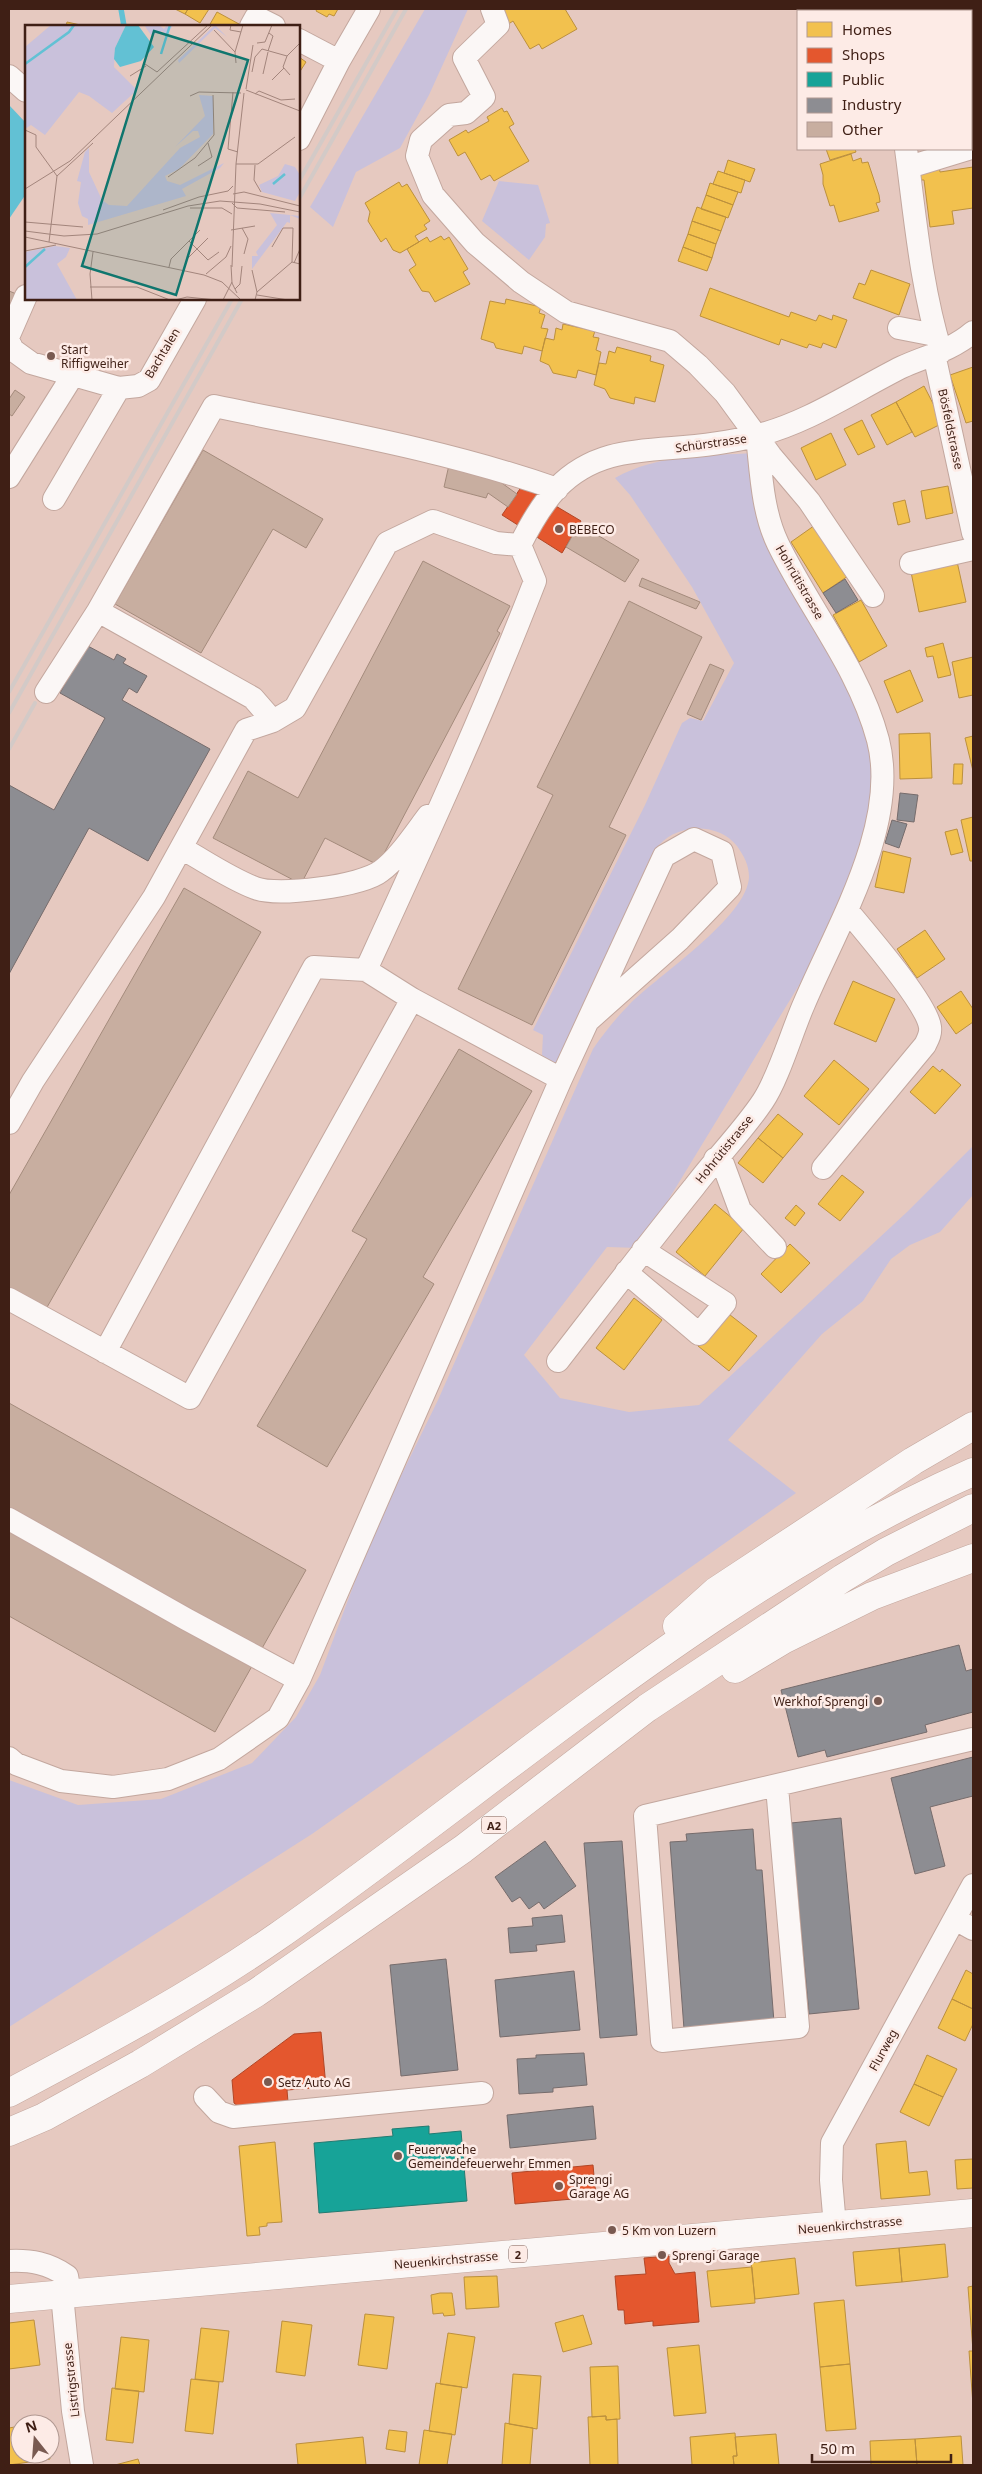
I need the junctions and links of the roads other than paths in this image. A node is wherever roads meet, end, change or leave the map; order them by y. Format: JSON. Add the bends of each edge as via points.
{"nodes":[{"id":1,"x":369,"y":9,"type":"edge"},
{"id":2,"x":492,"y":9,"type":"edge"},
{"id":3,"x":300,"y":41,"type":"edge"},
{"id":4,"x":339,"y":61,"type":"junction"},
{"id":5,"x":9,"y":76,"type":"edge"},
{"id":6,"x":25,"y":90,"type":"edge"},
{"id":7,"x":300,"y":137,"type":"edge"},
{"id":8,"x":957,"y":150,"type":"edge"},
{"id":9,"x":907,"y":158,"type":"edge"},
{"id":10,"x":25,"y":300,"type":"edge"},
{"id":11,"x":194,"y":300,"type":"edge"},
{"id":12,"x":899,"y":328,"type":"dead end"},
{"id":13,"x":973,"y":332,"type":"edge"},
{"id":14,"x":947,"y":347,"type":"edge"},
{"id":15,"x":11,"y":349,"type":"edge"},
{"id":16,"x":73,"y":375,"type":"junction"},
{"id":17,"x":119,"y":388,"type":"junction"},
{"id":18,"x":757,"y":436,"type":"junction"},
{"id":19,"x":9,"y":477,"type":"edge"},
{"id":20,"x":557,"y":488,"type":"junction"},
{"id":21,"x":54,"y":499,"type":"dead end"},
{"id":22,"x":973,"y":533,"type":"edge"},
{"id":23,"x":520,"y":545,"type":"junction"},
{"id":24,"x":973,"y":549,"type":"edge"},
{"id":25,"x":911,"y":563,"type":"dead end"},
{"id":26,"x":873,"y":596,"type":"dead end"},
{"id":27,"x":98,"y":610,"type":"junction"},
{"id":28,"x":46,"y":692,"type":"dead end"},
{"id":29,"x":273,"y":721,"type":"junction"},
{"id":30,"x":447,"y":794,"type":"junction"},
{"id":31,"x":181,"y":848,"type":"junction"},
{"id":32,"x":847,"y":910,"type":"junction"},
{"id":33,"x":366,"y":970,"type":"junction"},
{"id":34,"x":412,"y":1000,"type":"junction"},
{"id":35,"x":589,"y":1020,"type":"junction"},
{"id":36,"x":561,"y":1079,"type":"junction"},
{"id":37,"x":9,"y":1123,"type":"edge"},
{"id":38,"x":715,"y":1159,"type":"junction"},
{"id":39,"x":823,"y":1168,"type":"dead end"},
{"id":40,"x":775,"y":1247,"type":"dead end"},
{"id":41,"x":643,"y":1250,"type":"junction"},
{"id":42,"x":626,"y":1272,"type":"junction"},
{"id":43,"x":9,"y":1300,"type":"edge"},
{"id":44,"x":105,"y":1352,"type":"junction"},
{"id":45,"x":558,"y":1361,"type":"dead end"},
{"id":46,"x":973,"y":1426,"type":"edge"},
{"id":47,"x":973,"y":1472,"type":"edge"},
{"id":48,"x":973,"y":1508,"type":"edge"},
{"id":49,"x":9,"y":1519,"type":"edge"},
{"id":50,"x":973,"y":1558,"type":"edge"},
{"id":51,"x":299,"y":1680,"type":"junction"},
{"id":52,"x":607,"y":1691,"type":"junction"},
{"id":53,"x":973,"y":1739,"type":"edge"},
{"id":54,"x":9,"y":1758,"type":"edge"},
{"id":55,"x":776,"y":1786,"type":"junction"},
{"id":56,"x":463,"y":1849,"type":"junction"},
{"id":57,"x":973,"y":1885,"type":"edge"},
{"id":58,"x":964,"y":1924,"type":"edge"},
{"id":59,"x":9,"y":2093,"type":"edge"},
{"id":60,"x":482,"y":2093,"type":"dead end"},
{"id":61,"x":205,"y":2097,"type":"dead end"},
{"id":62,"x":9,"y":2132,"type":"edge"},
{"id":63,"x":973,"y":2214,"type":"edge"},
{"id":64,"x":835,"y":2226,"type":"junction"},
{"id":65,"x":9,"y":2261,"type":"edge"},
{"id":66,"x":66,"y":2294,"type":"junction"},
{"id":67,"x":9,"y":2298,"type":"edge"},
{"id":68,"x":82,"y":2465,"type":"edge"}],
"edges":[{"from":1,"to":4,"type":"street"},
{"from":2,"to":18,"type":"street","via":[[498,25],[464,58],[484,97],[466,114],[449,115],[421,140],[417,156],[433,195],[475,243],[521,282],[566,312],[670,341],[725,393]]},
{"from":3,"to":4,"type":"street"},
{"from":4,"to":7,"type":"street"},
{"from":5,"to":6,"type":"street"},
{"from":8,"to":9,"type":"street"},
{"from":9,"to":14,"type":"street","name":"Bösfeldstrasse","via":[[920,253]]},
{"from":10,"to":15,"type":"street"},
{"from":11,"to":17,"type":"street","name":"Bachtalen","via":[[149,380],[138,386]]},
{"from":12,"to":14,"type":"street"},
{"from":13,"to":14,"type":"street","name":"Schürstrasse"},
{"from":14,"to":18,"type":"street","name":"Schürstrasse","via":[[804,419]]},
{"from":14,"to":22,"type":"street","name":"Bösfeldstrasse"},
{"from":15,"to":16,"type":"street","name":"Bachtalen","via":[[31,363]]},
{"from":16,"to":17,"type":"street","name":"Bachtalen"},
{"from":16,"to":19,"type":"street"},
{"from":17,"to":21,"type":"street"},
{"from":18,"to":20,"type":"street","name":"Schürstrasse","via":[[723,444],[620,452],[576,472]]},
{"from":18,"to":26,"type":"street","via":[[809,501]]},
{"from":18,"to":32,"type":"street","name":"Hohrütistrasse","via":[[763,488],[777,543],[834,640],[868,708],[879,744],[882,773],[878,818]]},
{"from":20,"to":23,"type":"street","name":"Schürstrasse","via":[[535,516]]},
{"from":20,"to":27,"type":"street","via":[[511,472],[406,446],[214,406]]},
{"from":23,"to":29,"type":"street","via":[[496,543],[433,521],[387,542],[296,708]]},
{"from":23,"to":30,"type":"street","via":[[535,581]]},
{"from":24,"to":25,"type":"street"},
{"from":27,"to":28,"type":"street"},
{"from":27,"to":29,"type":"street","via":[[253,698]]},
{"from":29,"to":31,"type":"street","via":[[246,730]]},
{"from":30,"to":31,"type":"street","via":[[384,869],[366,879],[335,886],[295,891],[256,889]]},
{"from":30,"to":33,"type":"street"},
{"from":31,"to":37,"type":"street","via":[[154,897]]},
{"from":32,"to":38,"type":"street","name":"Hohrütistrasse","via":[[764,1099]]},
{"from":32,"to":39,"type":"street","via":[[898,973],[927,1017],[930,1035]]},
{"from":33,"to":34,"type":"street"},
{"from":33,"to":44,"type":"street","via":[[314,967]]},
{"from":34,"to":36,"type":"street"},
{"from":34,"to":44,"type":"street","via":[[190,1398]]},
{"from":35,"to":35,"type":"street","via":[[664,856],[694,839],[722,852],[730,886],[680,940]]},
{"from":35,"to":36,"type":"street"},
{"from":36,"to":51,"type":"street"},
{"from":38,"to":40,"type":"street","via":[[723,1164],[740,1210]]},
{"from":38,"to":41,"type":"street","name":"Hohrütistrasse"},
{"from":41,"to":42,"type":"street","name":"Hohrütistrasse"},
{"from":41,"to":42,"type":"street","via":[[725,1303],[699,1334]]},
{"from":42,"to":45,"type":"street","name":"Hohrütistrasse"},
{"from":43,"to":44,"type":"street"},
{"from":46,"to":52,"type":"main road","via":[[913,1461],[716,1591]]},
{"from":47,"to":52,"type":"main road","via":[[840,1540],[730,1607]]},
{"from":48,"to":56,"type":"main road","number":"A2","via":[[886,1552],[765,1628],[647,1708]]},
{"from":49,"to":51,"type":"street"},
{"from":50,"to":56,"type":"main road","via":[[872,1596],[783,1640],[688,1698],[516,1822]]},
{"from":51,"to":54,"type":"street","via":[[278,1718],[219,1759],[168,1779],[114,1787],[61,1781],[16,1764]]},
{"from":52,"to":59,"type":"main road","via":[[277,1937],[207,1983]]},
{"from":53,"to":55,"type":"street"},
{"from":55,"to":55,"type":"street","via":[[645,1816],[662,2041],[798,2027]]},
{"from":56,"to":62,"type":"main road","number":"A2","via":[[256,1993],[132,2068]]},
{"from":57,"to":58,"type":"street","name":"Flurweg"},
{"from":58,"to":64,"type":"street","name":"Flurweg","via":[[832,2143]]},
{"from":60,"to":61,"type":"street","via":[[233,2117],[219,2112]]},
{"from":63,"to":64,"type":"main road","name":"Neuenkirchstrasse","number":"2"},
{"from":64,"to":66,"type":"main road","name":"Neuenkirchstrasse","number":"2"},
{"from":65,"to":66,"type":"street","name":"Listrigstrasse","via":[[32,2260],[56,2269],[67,2276]]},
{"from":66,"to":67,"type":"main road","name":"Neuenkirchstrasse","number":"2"},
{"from":66,"to":68,"type":"street","name":"Listrigstrasse","via":[[73,2411]]}]}
